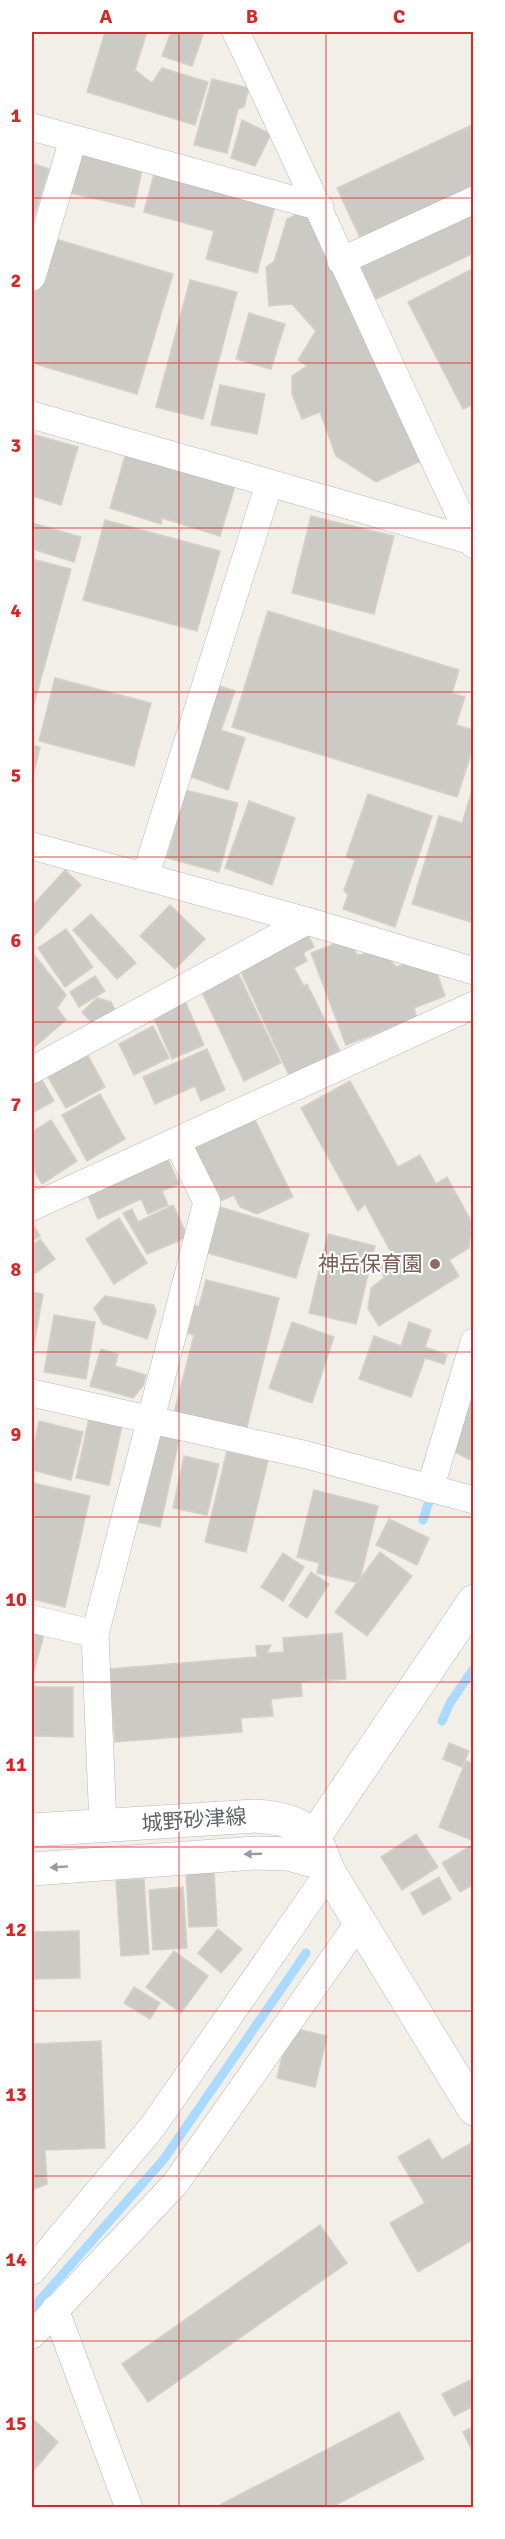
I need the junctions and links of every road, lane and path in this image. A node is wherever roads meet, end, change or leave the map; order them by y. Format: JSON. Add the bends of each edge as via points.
{"nodes":[{"id":1,"x":236,"y":32,"type":"edge"},
{"id":2,"x":32,"y":127,"type":"edge"},
{"id":3,"x":73,"y":140,"type":"junction"},
{"id":4,"x":474,"y":200,"type":"edge"},
{"id":5,"x":320,"y":207,"type":"junction"},
{"id":6,"x":341,"y":261,"type":"junction"},
{"id":7,"x":32,"y":277,"type":"edge"},
{"id":8,"x":32,"y":415,"type":"edge"},
{"id":9,"x":269,"y":484,"type":"junction"},
{"id":10,"x":473,"y":543,"type":"edge"},
{"id":11,"x":32,"y":846,"type":"edge"},
{"id":12,"x":145,"y":877,"type":"junction"},
{"id":13,"x":307,"y":921,"type":"junction"},
{"id":14,"x":474,"y":971,"type":"edge"},
{"id":15,"x":474,"y":1005,"type":"edge"},
{"id":16,"x":32,"y":1070,"type":"edge"},
{"id":17,"x":177,"y":1142,"type":"junction"},
{"id":18,"x":32,"y":1207,"type":"edge"},
{"id":19,"x":474,"y":1342,"type":"edge"},
{"id":20,"x":32,"y":1393,"type":"edge"},
{"id":21,"x":151,"y":1419,"type":"junction"},
{"id":22,"x":451,"y":1495,"type":"edge"},
{"id":23,"x":474,"y":1601,"type":"edge"},
{"id":24,"x":32,"y":1619,"type":"edge"},
{"id":25,"x":94,"y":1635,"type":"junction"},
{"id":26,"x":338,"y":1798,"type":"junction"},
{"id":27,"x":255,"y":1816,"type":"junction"},
{"id":28,"x":103,"y":1826,"type":"junction"},
{"id":29,"x":32,"y":1830,"type":"edge"},
{"id":30,"x":301,"y":1846,"type":"junction"},
{"id":31,"x":32,"y":1869,"type":"edge"},
{"id":32,"x":329,"y":1872,"type":"junction"},
{"id":33,"x":360,"y":1922,"type":"junction"},
{"id":34,"x":474,"y":2109,"type":"edge"},
{"id":35,"x":32,"y":2271,"type":"edge"},
{"id":36,"x":55,"y":2309,"type":"junction"},
{"id":37,"x":32,"y":2336,"type":"edge"},
{"id":38,"x":129,"y":2508,"type":"edge"}],
"edges":[{"from":1,"to":5,"type":"street"},
{"from":2,"to":3,"type":"street"},
{"from":3,"to":5,"type":"street"},
{"from":3,"to":7,"type":"street"},
{"from":4,"to":6,"type":"street"},
{"from":5,"to":6,"type":"street"},
{"from":6,"to":10,"type":"street"},
{"from":8,"to":9,"type":"street"},
{"from":9,"to":10,"type":"street"},
{"from":9,"to":12,"type":"street"},
{"from":11,"to":12,"type":"street"},
{"from":12,"to":13,"type":"street"},
{"from":13,"to":14,"type":"street"},
{"from":13,"to":16,"type":"street"},
{"from":15,"to":17,"type":"street"},
{"from":17,"to":18,"type":"street"},
{"from":17,"to":21,"type":"street","via":[[207,1202]]},
{"from":19,"to":22,"type":"street"},
{"from":20,"to":21,"type":"street"},
{"from":21,"to":22,"type":"street","via":[[308,1455]]},
{"from":21,"to":25,"type":"street"},
{"from":23,"to":26,"type":"main road"},
{"from":24,"to":25,"type":"street"},
{"from":25,"to":28,"type":"street"},
{"from":26,"to":27,"type":"main road","via":[[314,1808]]},
{"from":26,"to":30,"type":"main road"},
{"from":27,"to":28,"type":"main road","name":"城野砂津線"},
{"from":27,"to":30,"type":"main road","name":"城野砂津線","via":[[290,1823]]},
{"from":28,"to":29,"type":"main road","name":"城野砂津線"},
{"from":30,"to":31,"type":"main road","name":"城野砂津線","one_way":true,"via":[[257,1853]]},
{"from":30,"to":32,"type":"main road"},
{"from":32,"to":33,"type":"main road"},
{"from":32,"to":35,"type":"street","via":[[153,2126]]},
{"from":33,"to":34,"type":"main road"},
{"from":33,"to":36,"type":"street","via":[[175,2184]]},
{"from":36,"to":37,"type":"street"},
{"from":36,"to":38,"type":"street"}]}
